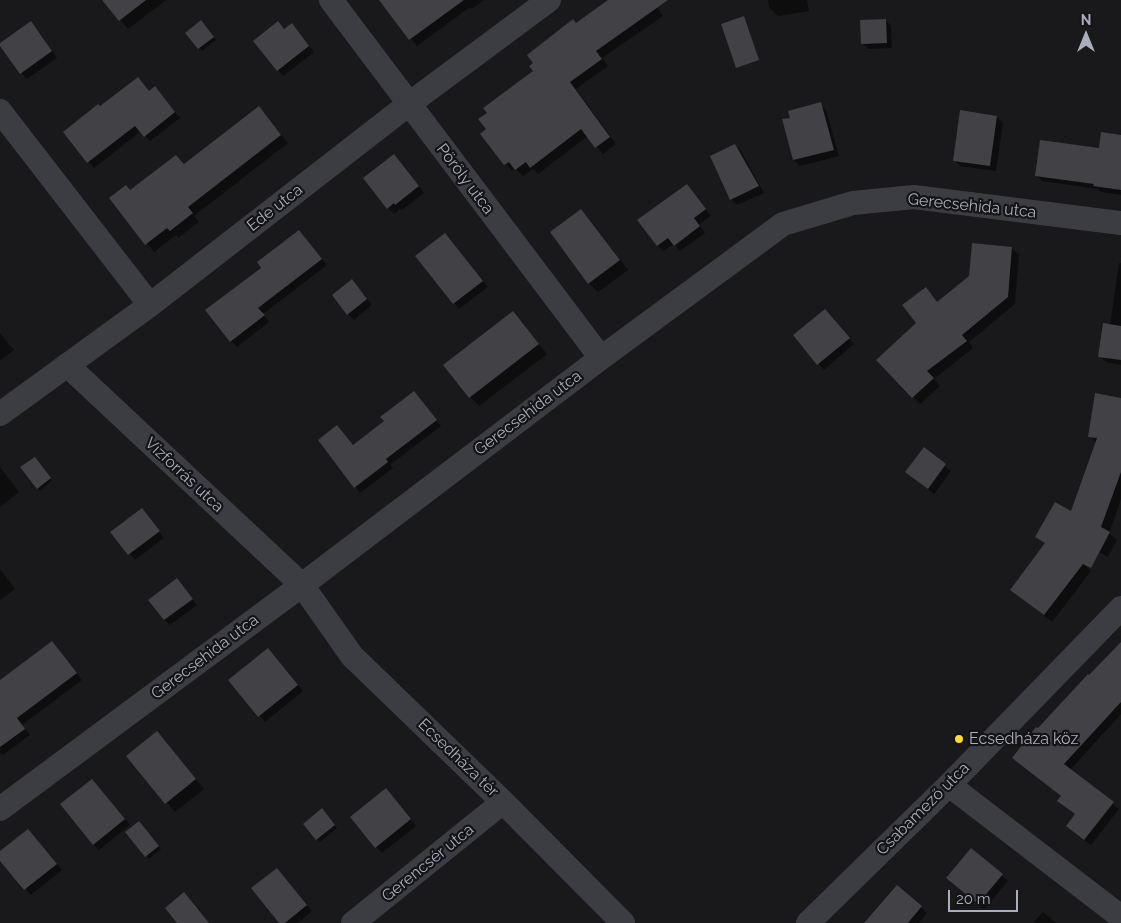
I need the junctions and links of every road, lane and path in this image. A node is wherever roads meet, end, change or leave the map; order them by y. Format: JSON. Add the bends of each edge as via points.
{"nodes":[{"id":1,"x":331,"y":0,"type":"edge"},
{"id":2,"x":549,"y":0,"type":"edge"},
{"id":3,"x":408,"y":104,"type":"junction"},
{"id":4,"x":0,"y":111,"type":"edge"},
{"id":5,"x":1121,"y":223,"type":"edge"},
{"id":6,"x":150,"y":305,"type":"junction"},
{"id":7,"x":601,"y":358,"type":"junction"},
{"id":8,"x":67,"y":365,"type":"junction"},
{"id":9,"x":0,"y":414,"type":"edge"},
{"id":10,"x":302,"y":585,"type":"junction"},
{"id":11,"x":1121,"y":608,"type":"edge"},
{"id":12,"x":949,"y":785,"type":"junction"},
{"id":13,"x":503,"y":802,"type":"junction"},
{"id":14,"x":0,"y":809,"type":"edge"},
{"id":15,"x":1121,"y":917,"type":"edge"},
{"id":16,"x":353,"y":923,"type":"edge"},
{"id":17,"x":623,"y":923,"type":"edge"},
{"id":18,"x":808,"y":923,"type":"edge"}],
"edges":[{"from":1,"to":3,"type":"street","name":"Pöröly utca"},
{"from":2,"to":3,"type":"street","name":"Ede utca"},
{"from":3,"to":6,"type":"street","name":"Ede utca"},
{"from":3,"to":7,"type":"street","name":"Pöröly utca"},
{"from":4,"to":6,"type":"street"},
{"from":5,"to":7,"type":"street","name":"Gerecsehida utca","via":[[914,197],[853,203],[783,224]]},
{"from":6,"to":8,"type":"street","name":"Ede utca"},
{"from":7,"to":10,"type":"street","name":"Gerecsehida utca"},
{"from":8,"to":9,"type":"street","name":"Ede utca"},
{"from":8,"to":10,"type":"street","name":"Vízforrás utca"},
{"from":10,"to":13,"type":"street","name":"Ecsedháza tér","via":[[352,656]]},
{"from":10,"to":14,"type":"street","name":"Gerecsehida utca"},
{"from":11,"to":12,"type":"street","name":"Csabamező utca"},
{"from":12,"to":15,"type":"street"},
{"from":12,"to":18,"type":"street","name":"Csabamező utca"},
{"from":13,"to":16,"type":"street","name":"Gerencsér utca"},
{"from":13,"to":17,"type":"street","name":"Ecsedháza tér"}]}
